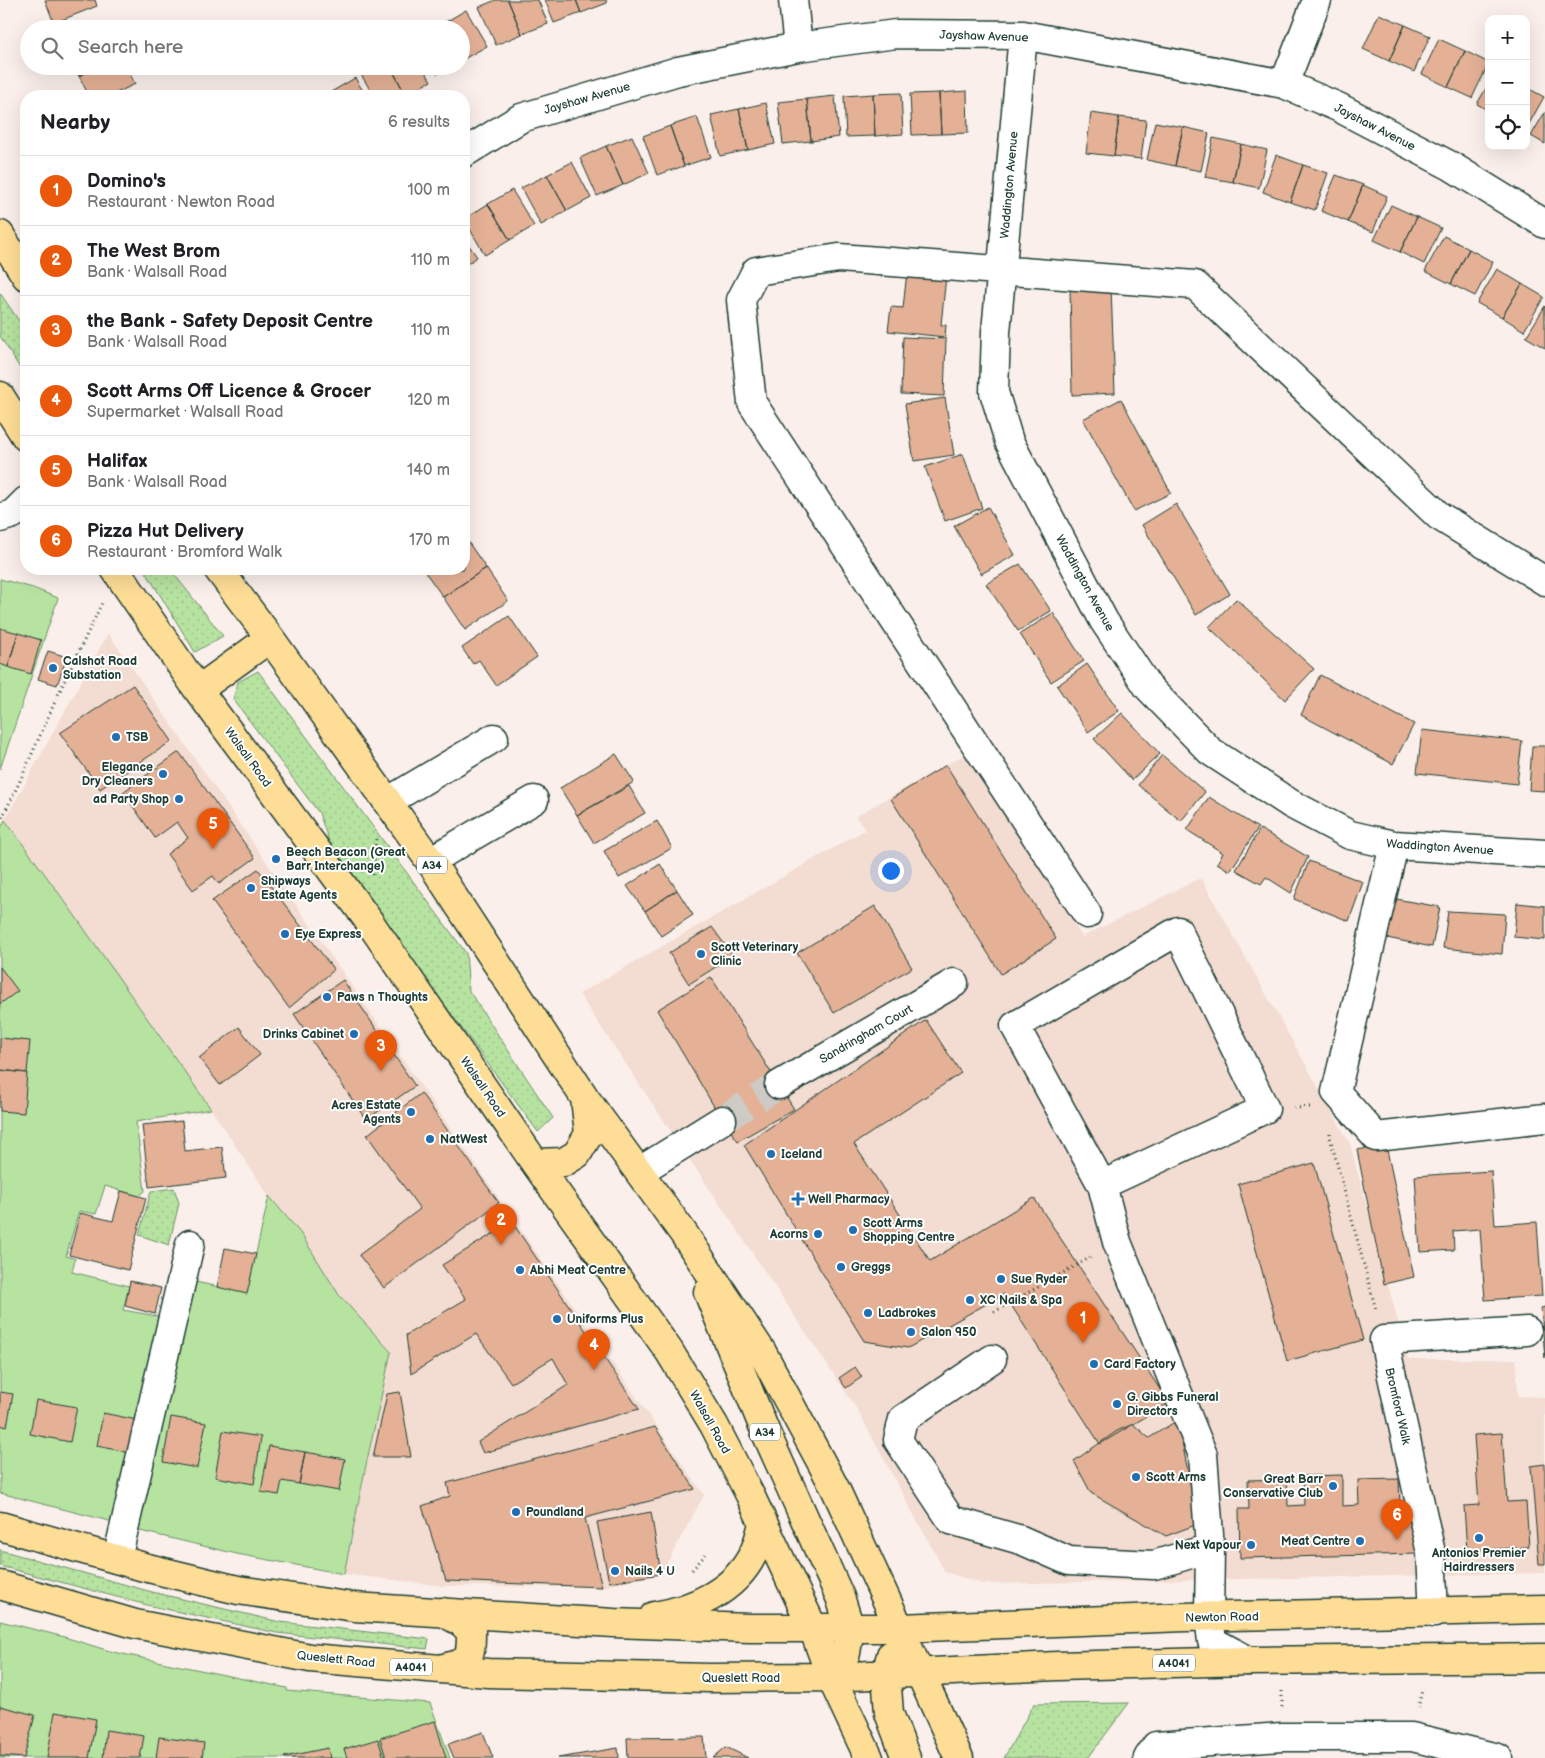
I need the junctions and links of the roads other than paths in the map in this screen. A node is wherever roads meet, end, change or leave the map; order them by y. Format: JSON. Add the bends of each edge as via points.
{"nodes":[{"id":1,"x":793,"y":0,"type":"edge"},
{"id":2,"x":1317,"y":0,"type":"edge"},
{"id":3,"x":1023,"y":35,"type":"junction"},
{"id":4,"x":798,"y":46,"type":"junction"},
{"id":5,"x":1284,"y":84,"type":"junction"},
{"id":6,"x":470,"y":149,"type":"edge"},
{"id":7,"x":1545,"y":224,"type":"edge"},
{"id":8,"x":0,"y":235,"type":"edge"},
{"id":9,"x":20,"y":267,"type":"edge"},
{"id":10,"x":1002,"y":270,"type":"junction"},
{"id":11,"x":0,"y":396,"type":"edge"},
{"id":12,"x":20,"y":428,"type":"edge"},
{"id":13,"x":20,"y":507,"type":"edge"},
{"id":14,"x":0,"y":518,"type":"edge"},
{"id":15,"x":119,"y":575,"type":"edge"},
{"id":16,"x":223,"y":575,"type":"edge"},
{"id":17,"x":1545,"y":581,"type":"edge"},
{"id":18,"x":270,"y":638,"type":"junction"},
{"id":19,"x":198,"y":690,"type":"junction"},
{"id":20,"x":494,"y":738,"type":"dead end"},
{"id":21,"x":534,"y":800,"type":"dead end"},
{"id":22,"x":389,"y":805,"type":"junction"},
{"id":23,"x":1394,"y":845,"type":"junction"},
{"id":24,"x":1545,"y":854,"type":"edge"},
{"id":25,"x":430,"y":860,"type":"junction"},
{"id":26,"x":1087,"y":914,"type":"dead end"},
{"id":27,"x":954,"y":982,"type":"dead end"},
{"id":28,"x":779,"y":1085,"type":"tunnel mouth"},
{"id":29,"x":585,"y":1098,"type":"junction"},
{"id":30,"x":1545,"y":1118,"type":"edge"},
{"id":31,"x":722,"y":1120,"type":"tunnel mouth"},
{"id":32,"x":535,"y":1163,"type":"junction"},
{"id":33,"x":640,"y":1171,"type":"junction"},
{"id":34,"x":1102,"y":1185,"type":"junction"},
{"id":35,"x":684,"y":1234,"type":"junction"},
{"id":36,"x":190,"y":1244,"type":"dead end"},
{"id":37,"x":1527,"y":1331,"type":"dead end"},
{"id":38,"x":992,"y":1359,"type":"dead end"},
{"id":39,"x":763,"y":1524,"type":"junction"},
{"id":40,"x":0,"y":1526,"type":"edge"},
{"id":41,"x":1210,"y":1548,"type":"junction"},
{"id":42,"x":116,"y":1559,"type":"junction"},
{"id":43,"x":0,"y":1585,"type":"edge"},
{"id":44,"x":1545,"y":1609,"type":"edge"},
{"id":45,"x":443,"y":1612,"type":"junction"},
{"id":46,"x":1434,"y":1613,"type":"junction"},
{"id":47,"x":1209,"y":1617,"type":"junction"},
{"id":48,"x":614,"y":1623,"type":"junction"},
{"id":49,"x":813,"y":1628,"type":"junction"},
{"id":50,"x":850,"y":1628,"type":"junction"},
{"id":51,"x":900,"y":1628,"type":"junction"},
{"id":52,"x":1545,"y":1658,"type":"edge"},
{"id":53,"x":1249,"y":1661,"type":"junction"},
{"id":54,"x":439,"y":1669,"type":"junction"},
{"id":55,"x":920,"y":1672,"type":"junction"},
{"id":56,"x":886,"y":1674,"type":"junction"},
{"id":57,"x":830,"y":1677,"type":"junction"},
{"id":58,"x":868,"y":1758,"type":"edge"},
{"id":59,"x":906,"y":1758,"type":"edge"},
{"id":60,"x":960,"y":1758,"type":"edge"},
{"id":61,"x":1148,"y":1758,"type":"edge"},
{"id":62,"x":1498,"y":1758,"type":"edge"}],
"edges":[{"from":1,"to":4,"type":"street"},
{"from":2,"to":5,"type":"street"},
{"from":3,"to":4,"type":"street","name":"Jayshaw Avenue","via":[[896,34]]},
{"from":3,"to":5,"type":"street","name":"Jayshaw Avenue"},
{"from":3,"to":10,"type":"street","name":"Waddington Avenue"},
{"from":4,"to":6,"type":"street","name":"Jayshaw Avenue","via":[[678,71],[520,118]]},
{"from":5,"to":7,"type":"street","name":"Jayshaw Avenue","via":[[1338,107],[1451,166]]},
{"from":8,"to":9,"type":"highway"},
{"from":10,"to":17,"type":"street","via":[[1195,285],[1439,516]]},
{"from":10,"to":23,"type":"street","name":"Waddington Avenue","via":[[994,392],[1009,441],[1104,621],[1148,687],[1210,751],[1291,804],[1350,835]]},
{"from":10,"to":26,"type":"street","via":[[839,258],[756,271],[741,300],[752,403]]},
{"from":11,"to":12,"type":"highway"},
{"from":13,"to":14,"type":"street","via":[[13,514]]},
{"from":15,"to":19,"type":"highway","name":"Walsall Road"},
{"from":16,"to":18,"type":"highway","number":"A34"},
{"from":18,"to":19,"type":"highway"},
{"from":18,"to":22,"type":"highway","number":"A34"},
{"from":19,"to":32,"type":"highway","name":"Walsall Road","via":[[366,917]]},
{"from":20,"to":22,"type":"street"},
{"from":21,"to":25,"type":"street"},
{"from":22,"to":25,"type":"highway","number":"A34"},
{"from":23,"to":24,"type":"street","name":"Waddington Avenue"},
{"from":23,"to":30,"type":"street","via":[[1335,1099],[1376,1138]]},
{"from":25,"to":29,"type":"highway","number":"A34"},
{"from":27,"to":28,"type":"street","name":"Sandringham Court"},
{"from":29,"to":32,"type":"highway","via":[[589,1134],[577,1154],[564,1162]]},
{"from":29,"to":33,"type":"highway","number":"A34"},
{"from":31,"to":33,"type":"street"},
{"from":32,"to":39,"type":"highway","name":"Walsall Road","via":[[669,1351],[714,1425]]},
{"from":33,"to":35,"type":"highway","number":"A34"},
{"from":34,"to":34,"type":"street","via":[[1015,1026],[1178,931],[1265,1109]]},
{"from":34,"to":41,"type":"street","via":[[1117,1242],[1204,1455]]},
{"from":35,"to":50,"type":"highway","number":"A34","via":[[766,1433],[840,1597]]},
{"from":35,"to":51,"type":"highway","number":"A34","via":[[762,1352],[835,1488]]},
{"from":36,"to":42,"type":"street"},
{"from":37,"to":46,"type":"street","name":"Bromford Walk","via":[[1384,1340],[1431,1553]]},
{"from":38,"to":41,"type":"street","via":[[903,1419],[898,1440],[951,1520],[1021,1540],[1069,1562],[1154,1564]]},
{"from":39,"to":48,"type":"highway","via":[[753,1554],[724,1590],[671,1613]]},
{"from":39,"to":49,"type":"highway","name":"Walsall Road"},
{"from":40,"to":42,"type":"highway"},
{"from":41,"to":47,"type":"street"},
{"from":42,"to":45,"type":"highway","via":[[238,1590],[354,1607]]},
{"from":43,"to":54,"type":"highway","name":"Queslett Road","number":"A4041","via":[[135,1624],[310,1658]]},
{"from":44,"to":46,"type":"highway","name":"Newton Road"},
{"from":45,"to":48,"type":"highway"},
{"from":45,"to":54,"type":"highway","via":[[471,1631],[471,1652],[462,1664]]},
{"from":46,"to":47,"type":"highway","name":"Newton Road"},
{"from":47,"to":51,"type":"highway","name":"Newton Road"},
{"from":47,"to":53,"type":"street","via":[[1212,1641]]},
{"from":48,"to":49,"type":"highway"},
{"from":49,"to":50,"type":"highway","name":"Newton Road"},
{"from":49,"to":57,"type":"highway","name":"Walsall Road"},
{"from":50,"to":51,"type":"highway","name":"Newton Road"},
{"from":50,"to":57,"type":"highway","number":"A34","via":[[846,1654]]},
{"from":51,"to":55,"type":"highway","number":"A34"},
{"from":51,"to":56,"type":"highway"},
{"from":52,"to":53,"type":"highway","number":"A4041"},
{"from":53,"to":55,"type":"highway","number":"A4041"},
{"from":54,"to":57,"type":"highway","name":"Queslett Road","number":"A4041","via":[[710,1678]]},
{"from":55,"to":56,"type":"highway","number":"A4041"},
{"from":55,"to":60,"type":"highway","number":"A34"},
{"from":56,"to":57,"type":"highway","number":"A4041"},
{"from":56,"to":59,"type":"highway","via":[[889,1713]]},
{"from":57,"to":58,"type":"highway","name":"Walsall Road"},
{"from":61,"to":62,"type":"street","via":[[1156,1746],[1282,1737],[1412,1737]]}]}
